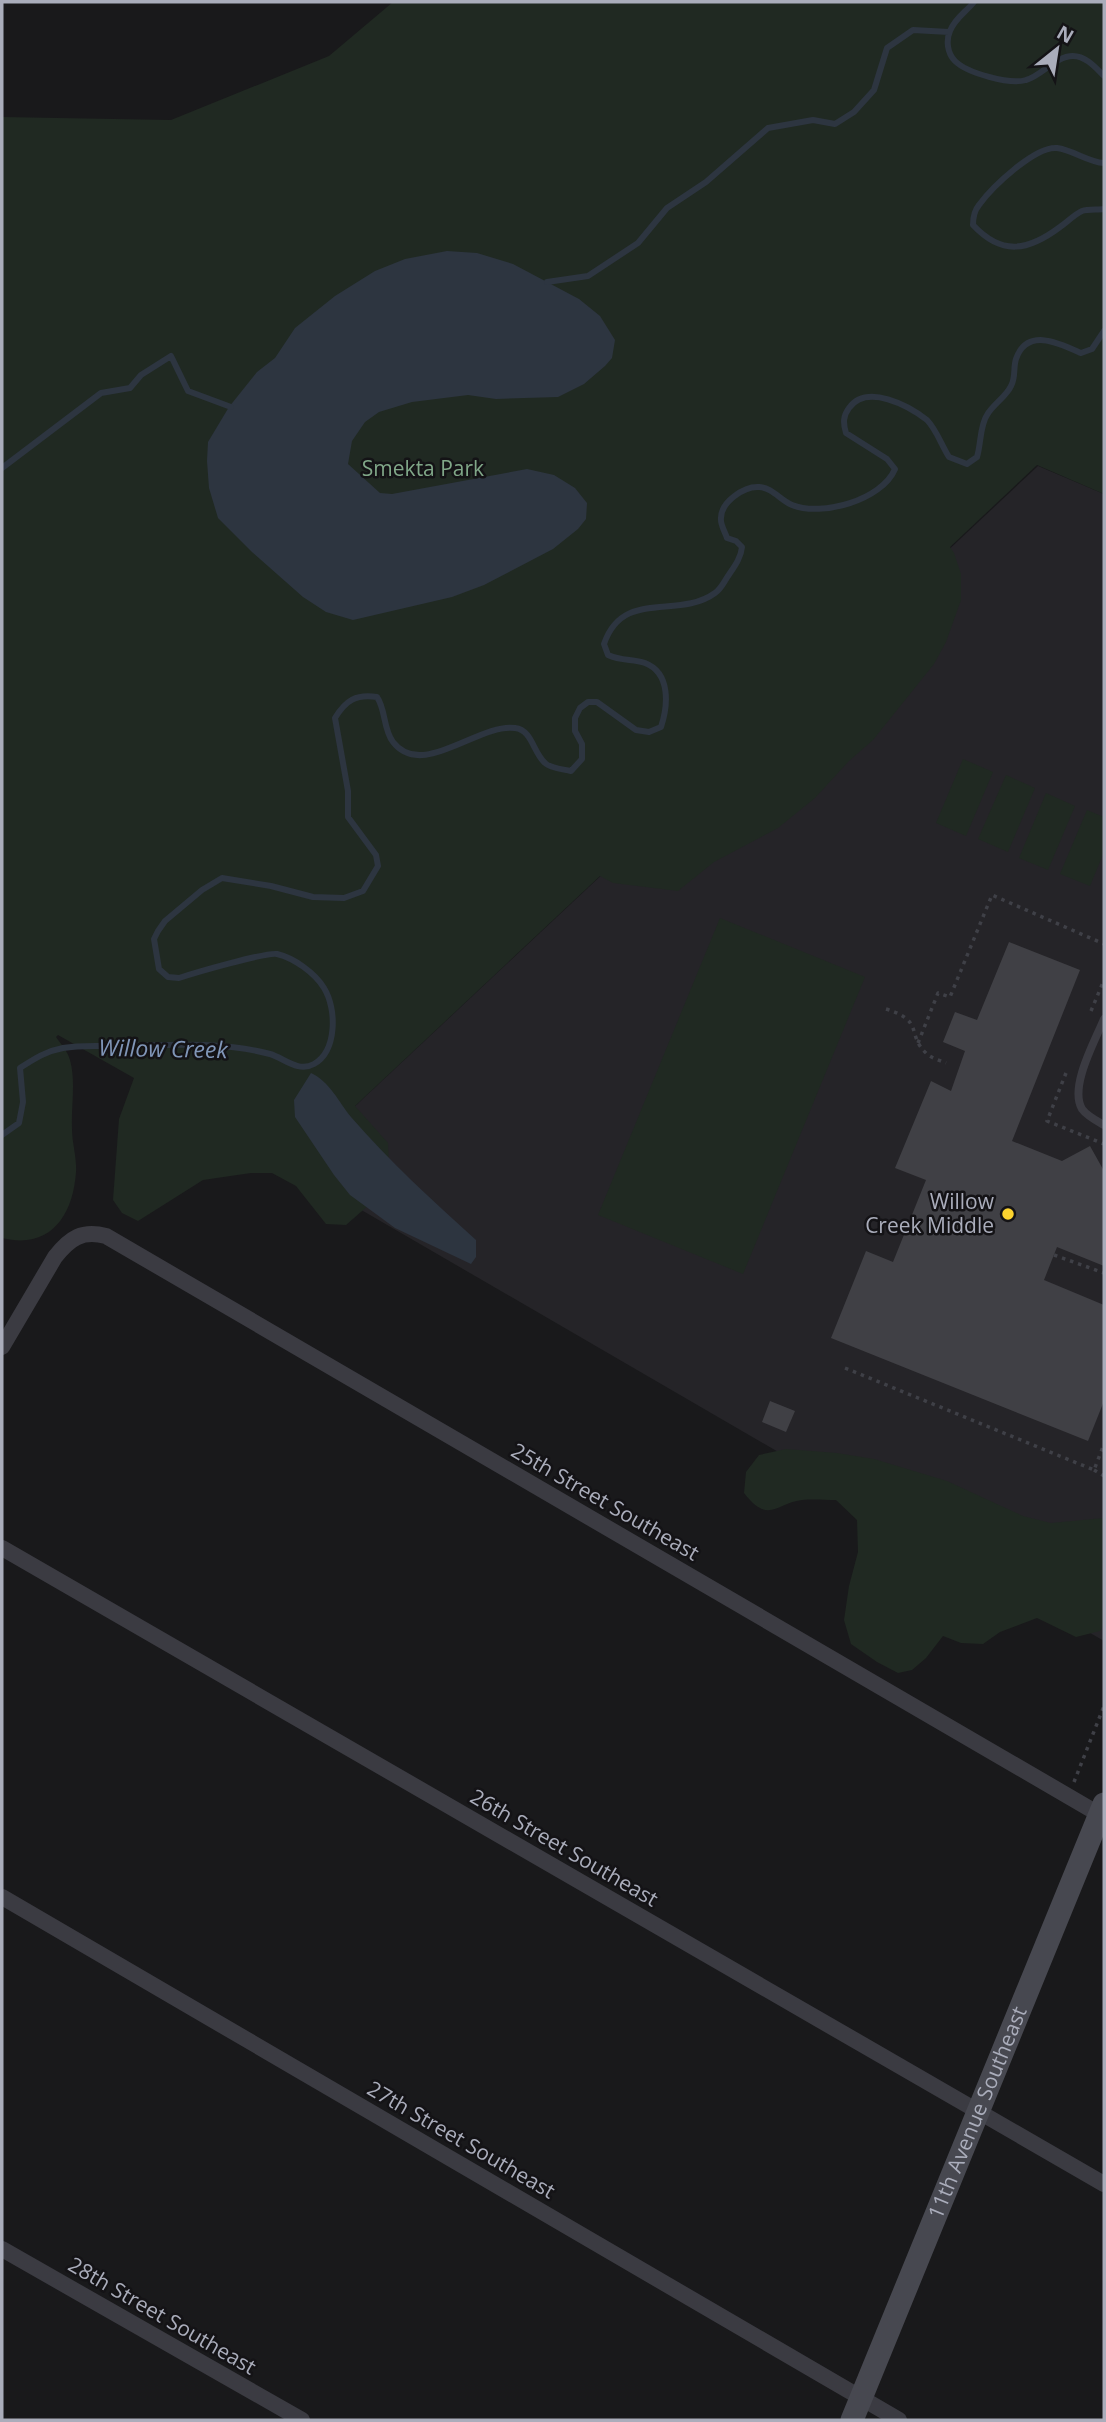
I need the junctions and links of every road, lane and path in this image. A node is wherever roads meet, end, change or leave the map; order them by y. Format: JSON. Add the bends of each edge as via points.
{"nodes":[{"id":1,"x":1104,"y":944,"type":"edge"},
{"id":2,"x":886,"y":1009,"type":"dead end"},
{"id":3,"x":1104,"y":1019,"type":"edge"},
{"id":4,"x":919,"y":1043,"type":"junction"},
{"id":5,"x":946,"y":1063,"type":"dead end"},
{"id":6,"x":1047,"y":1121,"type":"dead end"},
{"id":7,"x":1104,"y":1125,"type":"edge"},
{"id":8,"x":1104,"y":1144,"type":"edge"},
{"id":9,"x":1054,"y":1255,"type":"dead end"},
{"id":10,"x":1104,"y":1273,"type":"edge"},
{"id":11,"x":2,"y":1347,"type":"edge"},
{"id":12,"x":845,"y":1368,"type":"dead end"},
{"id":13,"x":1104,"y":1444,"type":"edge"},
{"id":14,"x":1094,"y":1470,"type":"junction"},
{"id":15,"x":1104,"y":1476,"type":"edge"},
{"id":16,"x":2,"y":1548,"type":"edge"},
{"id":17,"x":1104,"y":1706,"type":"edge"},
{"id":18,"x":1068,"y":1797,"type":"junction"},
{"id":19,"x":1103,"y":1812,"type":"edge"},
{"id":20,"x":2,"y":1897,"type":"edge"},
{"id":21,"x":978,"y":2110,"type":"junction"},
{"id":22,"x":1104,"y":2183,"type":"edge"},
{"id":23,"x":2,"y":2249,"type":"edge"},
{"id":24,"x":861,"y":2398,"type":"junction"},
{"id":25,"x":302,"y":2420,"type":"edge"},
{"id":26,"x":852,"y":2420,"type":"edge"},
{"id":27,"x":899,"y":2420,"type":"edge"}],
"edges":[{"from":1,"to":4,"type":"path","via":[[992,895],[950,997],[938,993]]},
{"from":2,"to":4,"type":"path","via":[[907,1019]]},
{"from":3,"to":7,"type":"lane","via":[[1078,1083],[1082,1109]]},
{"from":4,"to":5,"type":"path","via":[[927,1054]]},
{"from":6,"to":8,"type":"path"},
{"from":9,"to":10,"type":"path"},
{"from":11,"to":18,"type":"street","name":"25th Street Southeast","via":[[55,1256],[72,1239],[93,1233],[120,1243]]},
{"from":12,"to":14,"type":"path"},
{"from":13,"to":14,"type":"path"},
{"from":14,"to":15,"type":"path"},
{"from":16,"to":21,"type":"street","name":"26th Street Southeast"},
{"from":17,"to":18,"type":"path"},
{"from":18,"to":19,"type":"street","name":"25th Street Southeast"},
{"from":19,"to":21,"type":"main road","name":"11th Avenue Southeast"},
{"from":20,"to":24,"type":"street","name":"27th Street Southeast"},
{"from":21,"to":22,"type":"street","name":"26th Street Southeast"},
{"from":21,"to":24,"type":"main road","name":"11th Avenue Southeast"},
{"from":23,"to":25,"type":"street","name":"28th Street Southeast"},
{"from":24,"to":26,"type":"main road","name":"11th Avenue Southeast"},
{"from":24,"to":27,"type":"street","name":"27th Street Southeast"}]}
